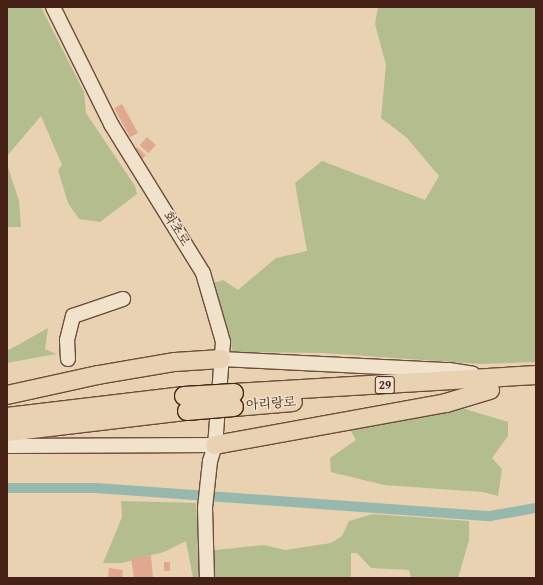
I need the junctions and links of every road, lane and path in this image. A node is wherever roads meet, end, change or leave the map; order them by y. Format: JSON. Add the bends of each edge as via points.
{"nodes":[{"id":1,"x":57,"y":9,"type":"edge"},
{"id":2,"x":123,"y":299,"type":"dead end"},
{"id":3,"x":68,"y":359,"type":"dead end"},
{"id":4,"x":221,"y":359,"type":"junction"},
{"id":5,"x":536,"y":375,"type":"edge"},
{"id":6,"x":491,"y":384,"type":"junction"},
{"id":7,"x":536,"y":387,"type":"edge"},
{"id":8,"x":7,"y":395,"type":"edge"},
{"id":9,"x":186,"y":404,"type":"junction"},
{"id":10,"x":7,"y":417,"type":"edge"},
{"id":11,"x":7,"y":432,"type":"edge"},
{"id":12,"x":215,"y":445,"type":"junction"},
{"id":13,"x":7,"y":446,"type":"edge"},
{"id":14,"x":207,"y":578,"type":"edge"}],
"edges":[{"from":1,"to":4,"type":"street","name":"화초로","via":[[111,124],[203,273],[223,342]]},
{"from":2,"to":3,"type":"street","via":[[73,316],[67,340]]},
{"from":4,"to":6,"type":"street","via":[[449,370]]},
{"from":4,"to":8,"type":"main road","via":[[114,372]]},
{"from":4,"to":12,"type":"street","name":"화초로"},
{"from":5,"to":6,"type":"main road","name":"아리랑로","number":"29"},
{"from":6,"to":7,"type":"main road","name":"아리랑로","number":"29"},
{"from":6,"to":9,"type":"main road","name":"아리랑로","number":"29","bridge":true},
{"from":6,"to":12,"type":"main road","via":[[446,403]]},
{"from":9,"to":10,"type":"main road","name":"아리랑로","number":"29"},
{"from":9,"to":11,"type":"main road","name":"아리랑로","number":"29"},
{"from":12,"to":13,"type":"street"},
{"from":12,"to":14,"type":"street","name":"화초로","via":[[205,508]]}]}
